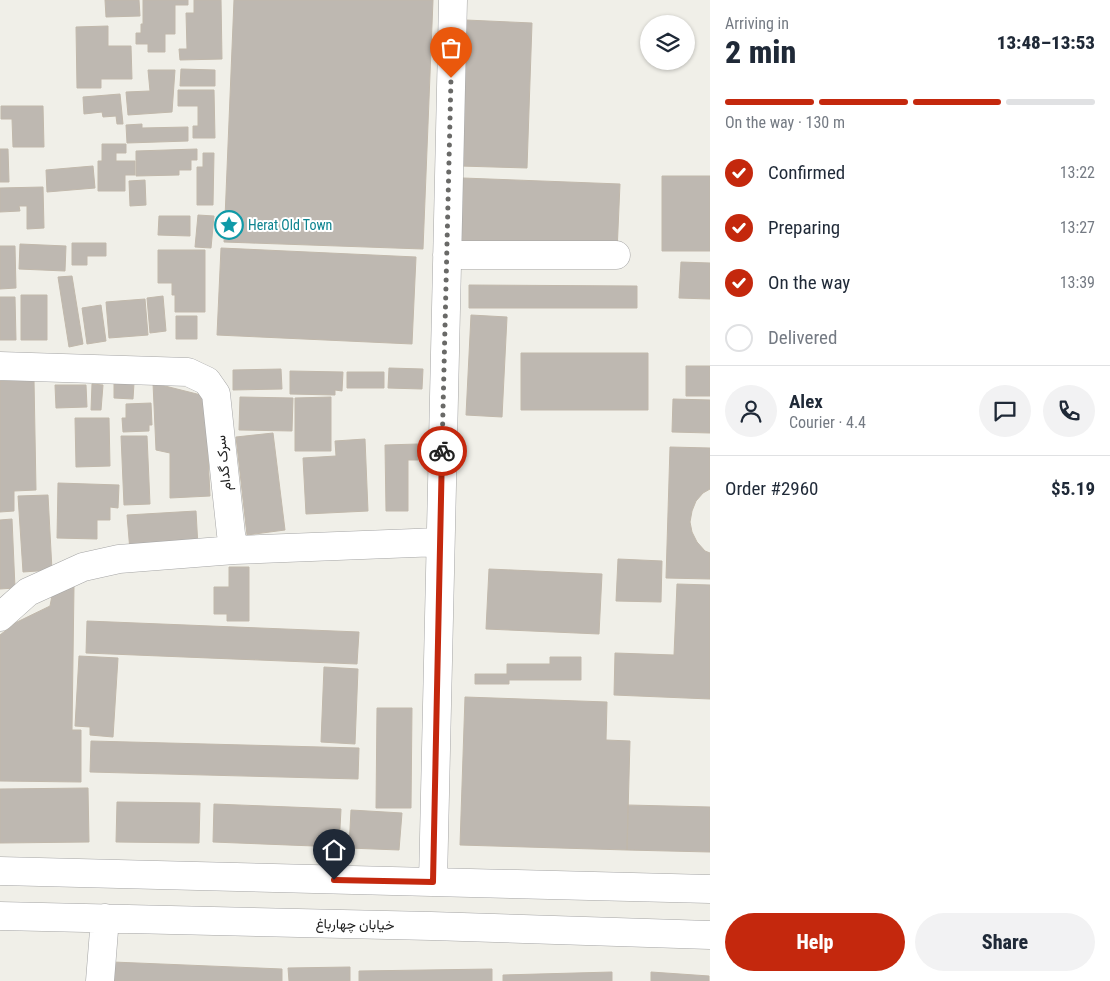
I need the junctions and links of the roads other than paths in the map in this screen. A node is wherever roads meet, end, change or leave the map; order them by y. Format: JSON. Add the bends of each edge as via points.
{"nodes":[{"id":1,"x":453,"y":0,"type":"edge"},
{"id":2,"x":447,"y":255,"type":"junction"},
{"id":3,"x":616,"y":255,"type":"dead end"},
{"id":4,"x":0,"y":366,"type":"edge"},
{"id":5,"x":440,"y":542,"type":"junction"},
{"id":6,"x":234,"y":550,"type":"junction"},
{"id":7,"x":0,"y":617,"type":"edge"},
{"id":8,"x":0,"y":871,"type":"edge"},
{"id":9,"x":433,"y":882,"type":"junction"},
{"id":10,"x":710,"y":890,"type":"edge"},
{"id":11,"x":0,"y":916,"type":"edge"},
{"id":12,"x":105,"y":918,"type":"junction"},
{"id":13,"x":710,"y":935,"type":"edge"},
{"id":14,"x":100,"y":981,"type":"edge"}],
"edges":[{"from":1,"to":2,"type":"street"},
{"from":2,"to":3,"type":"street"},
{"from":2,"to":5,"type":"street"},
{"from":4,"to":6,"type":"street","name":"سرک گدام","via":[[188,372],[207,380],[216,394]]},
{"from":5,"to":6,"type":"street"},
{"from":5,"to":9,"type":"street"},
{"from":6,"to":7,"type":"street","via":[[118,559],[83,567],[28,592]]},
{"from":8,"to":9,"type":"street"},
{"from":9,"to":10,"type":"street"},
{"from":11,"to":12,"type":"street","name":"خیابان چهارباغ"},
{"from":12,"to":13,"type":"street","name":"خیابان چهارباغ"},
{"from":12,"to":14,"type":"street"}]}
